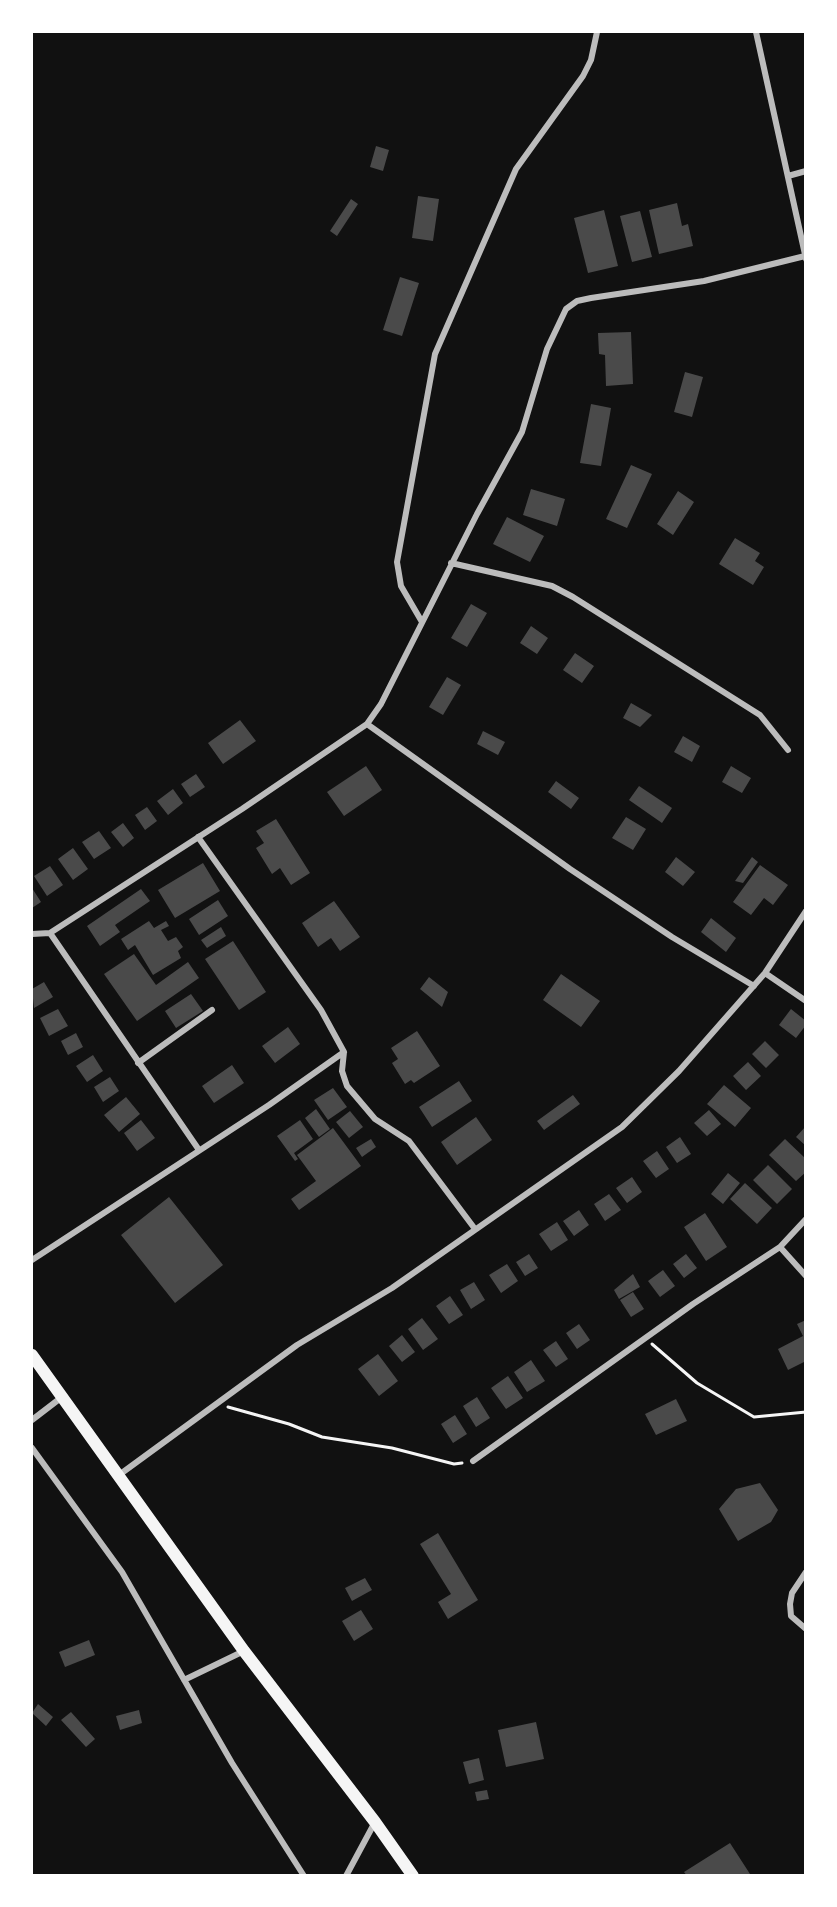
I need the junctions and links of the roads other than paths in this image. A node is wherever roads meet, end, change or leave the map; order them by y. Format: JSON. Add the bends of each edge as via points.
{"nodes":[{"id":1,"x":597,"y":32,"type":"edge"},
{"id":2,"x":756,"y":32,"type":"edge"},
{"id":3,"x":806,"y":171,"type":"edge"},
{"id":4,"x":788,"y":176,"type":"junction"},
{"id":5,"x":805,"y":258,"type":"edge"},
{"id":6,"x":451,"y":563,"type":"junction"},
{"id":7,"x":422,"y":622,"type":"junction"},
{"id":8,"x":367,"y":724,"type":"junction"},
{"id":9,"x":788,"y":750,"type":"dead end"},
{"id":10,"x":198,"y":837,"type":"junction"},
{"id":11,"x":806,"y":911,"type":"edge"},
{"id":12,"x":50,"y":933,"type":"junction"},
{"id":13,"x":32,"y":934,"type":"edge"},
{"id":14,"x":765,"y":973,"type":"junction"},
{"id":15,"x":754,"y":986,"type":"junction"},
{"id":16,"x":806,"y":1001,"type":"edge"},
{"id":17,"x":212,"y":1010,"type":"dead end"},
{"id":18,"x":344,"y":1052,"type":"junction"},
{"id":19,"x":138,"y":1063,"type":"junction"},
{"id":20,"x":199,"y":1150,"type":"junction"},
{"id":21,"x":806,"y":1219,"type":"edge"},
{"id":22,"x":475,"y":1229,"type":"junction"},
{"id":23,"x":780,"y":1247,"type":"junction"},
{"id":24,"x":32,"y":1260,"type":"edge"},
{"id":25,"x":806,"y":1276,"type":"edge"},
{"id":26,"x":32,"y":1355,"type":"edge"},
{"id":27,"x":62,"y":1397,"type":"junction"},
{"id":28,"x":32,"y":1420,"type":"edge"},
{"id":29,"x":32,"y":1448,"type":"edge"},
{"id":30,"x":473,"y":1461,"type":"road end"},
{"id":31,"x":119,"y":1475,"type":"junction"},
{"id":32,"x":806,"y":1572,"type":"edge"},
{"id":33,"x":806,"y":1629,"type":"edge"},
{"id":34,"x":244,"y":1651,"type":"junction"},
{"id":35,"x":184,"y":1680,"type":"junction"},
{"id":36,"x":375,"y":1822,"type":"junction"},
{"id":37,"x":304,"y":1875,"type":"edge"},
{"id":38,"x":346,"y":1875,"type":"edge"},
{"id":39,"x":413,"y":1875,"type":"edge"}],
"edges":[{"from":1,"to":7,"type":"street","via":[[583,76],[516,169],[435,354],[397,562],[401,586]]},
{"from":2,"to":4,"type":"street"},
{"from":3,"to":4,"type":"street"},
{"from":4,"to":5,"type":"street"},
{"from":5,"to":6,"type":"street","via":[[704,281],[591,298],[566,309],[547,349],[522,432]]},
{"from":6,"to":7,"type":"street"},
{"from":6,"to":9,"type":"street","via":[[552,586],[573,597],[760,714]]},
{"from":7,"to":8,"type":"street"},
{"from":8,"to":10,"type":"street"},
{"from":8,"to":15,"type":"street","via":[[570,869]]},
{"from":10,"to":12,"type":"street"},
{"from":10,"to":18,"type":"street","via":[[321,1010]]},
{"from":11,"to":14,"type":"street"},
{"from":12,"to":13,"type":"street"},
{"from":12,"to":19,"type":"street"},
{"from":14,"to":15,"type":"street"},
{"from":14,"to":16,"type":"street"},
{"from":15,"to":22,"type":"street","via":[[622,1128]]},
{"from":17,"to":19,"type":"street"},
{"from":18,"to":20,"type":"street"},
{"from":18,"to":22,"type":"street","via":[[342,1071],[347,1086],[375,1119],[409,1141]]},
{"from":19,"to":20,"type":"street"},
{"from":20,"to":24,"type":"street"},
{"from":21,"to":23,"type":"street"},
{"from":22,"to":31,"type":"street","via":[[392,1288],[297,1345]]},
{"from":23,"to":25,"type":"street"},
{"from":23,"to":30,"type":"street"},
{"from":26,"to":27,"type":"highway"},
{"from":27,"to":28,"type":"street"},
{"from":27,"to":31,"type":"highway"},
{"from":29,"to":35,"type":"street","via":[[122,1572]]},
{"from":31,"to":34,"type":"highway"},
{"from":32,"to":33,"type":"street","via":[[789,1604],[791,1616]]},
{"from":34,"to":35,"type":"street"},
{"from":34,"to":36,"type":"highway"},
{"from":35,"to":37,"type":"street"},
{"from":36,"to":38,"type":"street"},
{"from":36,"to":39,"type":"highway"}]}
